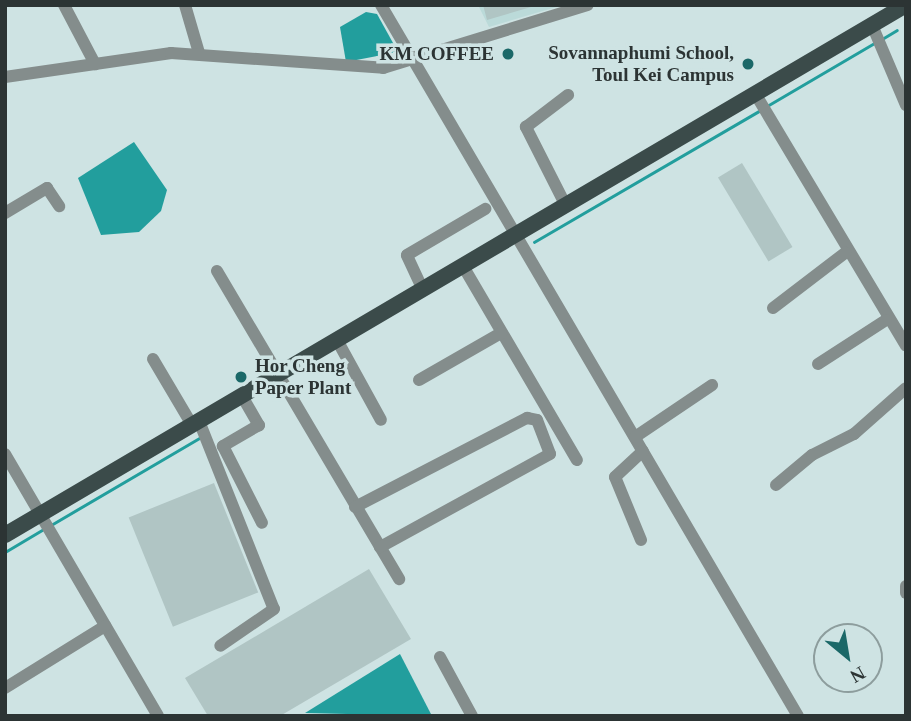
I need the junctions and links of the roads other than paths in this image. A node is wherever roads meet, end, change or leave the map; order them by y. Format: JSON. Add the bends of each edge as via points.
{"nodes":[{"id":1,"x":64,"y":5,"type":"edge"},
{"id":2,"x":185,"y":5,"type":"edge"},
{"id":3,"x":381,"y":5,"type":"edge"},
{"id":4,"x":588,"y":5,"type":"edge"},
{"id":5,"x":906,"y":5,"type":"edge"},
{"id":6,"x":553,"y":9,"type":"edge"},
{"id":7,"x":872,"y":25,"type":"junction"},
{"id":8,"x":199,"y":53,"type":"junction"},
{"id":9,"x":414,"y":60,"type":"junction"},
{"id":10,"x":95,"y":64,"type":"junction"},
{"id":11,"x":5,"y":77,"type":"edge"},
{"id":12,"x":568,"y":95,"type":"dead end"},
{"id":13,"x":761,"y":104,"type":"junction"},
{"id":14,"x":906,"y":105,"type":"edge"},
{"id":15,"x":59,"y":206,"type":"dead end"},
{"id":16,"x":566,"y":206,"type":"junction"},
{"id":17,"x":485,"y":209,"type":"dead end"},
{"id":18,"x":5,"y":213,"type":"edge"},
{"id":19,"x":516,"y":235,"type":"junction"},
{"id":20,"x":845,"y":253,"type":"junction"},
{"id":21,"x":463,"y":266,"type":"junction"},
{"id":22,"x":217,"y":271,"type":"dead end"},
{"id":23,"x":423,"y":290,"type":"junction"},
{"id":24,"x":773,"y":308,"type":"dead end"},
{"id":25,"x":886,"y":320,"type":"junction"},
{"id":26,"x":501,"y":333,"type":"junction"},
{"id":27,"x":337,"y":341,"type":"junction"},
{"id":28,"x":906,"y":346,"type":"edge"},
{"id":29,"x":153,"y":359,"type":"dead end"},
{"id":30,"x":818,"y":364,"type":"dead end"},
{"id":31,"x":277,"y":376,"type":"junction"},
{"id":32,"x":419,"y":380,"type":"dead end"},
{"id":33,"x":712,"y":385,"type":"dead end"},
{"id":34,"x":906,"y":388,"type":"edge"},
{"id":35,"x":242,"y":396,"type":"junction"},
{"id":36,"x":381,"y":419,"type":"dead end"},
{"id":37,"x":196,"y":423,"type":"junction"},
{"id":38,"x":635,"y":437,"type":"junction"},
{"id":39,"x":643,"y":451,"type":"junction"},
{"id":40,"x":5,"y":454,"type":"edge"},
{"id":41,"x":577,"y":460,"type":"dead end"},
{"id":42,"x":776,"y":485,"type":"dead end"},
{"id":43,"x":355,"y":507,"type":"junction"},
{"id":44,"x":42,"y":518,"type":"junction"},
{"id":45,"x":262,"y":523,"type":"dead end"},
{"id":46,"x":5,"y":535,"type":"edge"},
{"id":47,"x":642,"y":540,"type":"dead end"},
{"id":48,"x":380,"y":547,"type":"junction"},
{"id":49,"x":399,"y":579,"type":"dead end"},
{"id":50,"x":906,"y":586,"type":"edge"},
{"id":51,"x":906,"y":593,"type":"edge"},
{"id":52,"x":105,"y":626,"type":"junction"},
{"id":53,"x":220,"y":646,"type":"dead end"},
{"id":54,"x":440,"y":657,"type":"dead end"},
{"id":55,"x":5,"y":688,"type":"edge"},
{"id":56,"x":158,"y":716,"type":"edge"},
{"id":57,"x":472,"y":716,"type":"edge"},
{"id":58,"x":798,"y":716,"type":"edge"}],
"edges":[{"from":1,"to":10,"type":"street"},
{"from":2,"to":8,"type":"street"},
{"from":3,"to":9,"type":"street"},
{"from":4,"to":6,"type":"street"},
{"from":5,"to":7,"type":"main road"},
{"from":6,"to":9,"type":"street"},
{"from":7,"to":13,"type":"main road"},
{"from":7,"to":14,"type":"street"},
{"from":8,"to":9,"type":"street","via":[[356,70]]},
{"from":8,"to":10,"type":"street"},
{"from":9,"to":19,"type":"street"},
{"from":10,"to":11,"type":"street"},
{"from":12,"to":16,"type":"street","via":[[526,127]]},
{"from":13,"to":16,"type":"main road"},
{"from":13,"to":20,"type":"street"},
{"from":15,"to":18,"type":"street","via":[[47,188]]},
{"from":16,"to":19,"type":"main road"},
{"from":17,"to":23,"type":"street","via":[[407,255]]},
{"from":19,"to":21,"type":"main road"},
{"from":19,"to":38,"type":"street"},
{"from":20,"to":24,"type":"street"},
{"from":20,"to":25,"type":"street"},
{"from":21,"to":23,"type":"main road"},
{"from":21,"to":26,"type":"street"},
{"from":22,"to":31,"type":"street"},
{"from":23,"to":27,"type":"main road"},
{"from":25,"to":28,"type":"street"},
{"from":25,"to":30,"type":"street"},
{"from":26,"to":32,"type":"street"},
{"from":26,"to":41,"type":"street"},
{"from":27,"to":31,"type":"main road"},
{"from":27,"to":36,"type":"street"},
{"from":29,"to":37,"type":"street"},
{"from":31,"to":35,"type":"main road"},
{"from":31,"to":43,"type":"street"},
{"from":33,"to":38,"type":"street"},
{"from":34,"to":42,"type":"street","via":[[854,434],[812,455]]},
{"from":35,"to":37,"type":"main road"},
{"from":35,"to":45,"type":"street","via":[[259,425],[223,446]]},
{"from":37,"to":44,"type":"main road"},
{"from":37,"to":53,"type":"street","via":[[274,608]]},
{"from":38,"to":39,"type":"street"},
{"from":39,"to":47,"type":"street","via":[[615,477]]},
{"from":39,"to":58,"type":"street"},
{"from":40,"to":44,"type":"street"},
{"from":43,"to":48,"type":"street"},
{"from":43,"to":48,"type":"street","via":[[527,418],[537,420],[550,454]]},
{"from":44,"to":46,"type":"main road"},
{"from":44,"to":52,"type":"street"},
{"from":48,"to":49,"type":"street"},
{"from":50,"to":51,"type":"street"},
{"from":52,"to":55,"type":"street"},
{"from":52,"to":56,"type":"street"},
{"from":54,"to":57,"type":"street"}]}
